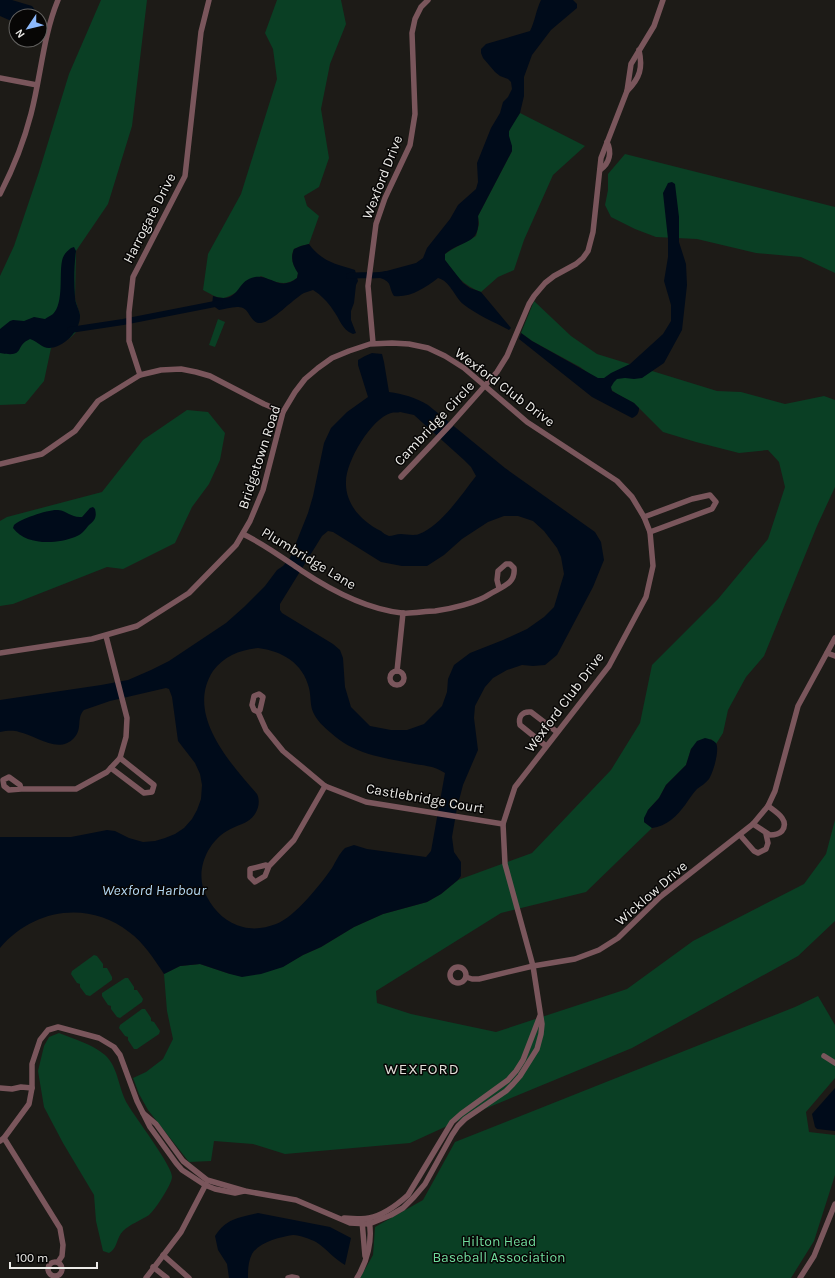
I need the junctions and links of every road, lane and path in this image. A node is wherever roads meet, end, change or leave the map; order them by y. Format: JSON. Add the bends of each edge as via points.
{"nodes":[{"id":1,"x":58,"y":0,"type":"edge"},
{"id":2,"x":209,"y":0,"type":"edge"},
{"id":3,"x":428,"y":0,"type":"edge"},
{"id":4,"x":664,"y":0,"type":"edge"},
{"id":5,"x":639,"y":50,"type":"junction"},
{"id":6,"x":0,"y":78,"type":"edge"},
{"id":7,"x":37,"y":85,"type":"junction"},
{"id":8,"x":626,"y":91,"type":"junction"},
{"id":9,"x":0,"y":194,"type":"edge"},
{"id":10,"x":373,"y":343,"type":"junction"},
{"id":11,"x":140,"y":375,"type":"junction"},
{"id":12,"x":485,"y":385,"type":"junction"},
{"id":13,"x":283,"y":412,"type":"junction"},
{"id":14,"x":0,"y":464,"type":"edge"},
{"id":15,"x":401,"y":477,"type":"dead end"},
{"id":16,"x":644,"y":517,"type":"junction"},
{"id":17,"x":650,"y":532,"type":"junction"},
{"id":18,"x":243,"y":534,"type":"junction"},
{"id":19,"x":499,"y":588,"type":"dead end"},
{"id":20,"x":403,"y":613,"type":"junction"},
{"id":21,"x":106,"y":636,"type":"junction"},
{"id":22,"x":835,"y":638,"type":"edge"},
{"id":23,"x":0,"y":653,"type":"edge"},
{"id":24,"x":827,"y":653,"type":"junction"},
{"id":25,"x":835,"y":656,"type":"edge"},
{"id":26,"x":397,"y":671,"type":"dead end"},
{"id":27,"x":258,"y":712,"type":"dead end"},
{"id":28,"x":557,"y":732,"type":"junction"},
{"id":29,"x":546,"y":746,"type":"junction"},
{"id":30,"x":120,"y":758,"type":"junction"},
{"id":31,"x":111,"y":768,"type":"junction"},
{"id":32,"x":325,"y":786,"type":"junction"},
{"id":33,"x":21,"y":789,"type":"dead end"},
{"id":34,"x":768,"y":806,"type":"junction"},
{"id":35,"x":503,"y":824,"type":"junction"},
{"id":36,"x":753,"y":824,"type":"junction"},
{"id":37,"x":766,"y":834,"type":"junction"},
{"id":38,"x":740,"y":835,"type":"junction"},
{"id":39,"x":269,"y":866,"type":"dead end"},
{"id":40,"x":533,"y":966,"type":"junction"},
{"id":41,"x":466,"y":977,"type":"dead end"},
{"id":42,"x":541,"y":1015,"type":"junction"},
{"id":43,"x":824,"y":1056,"type":"dead end"},
{"id":44,"x":835,"y":1063,"type":"edge"},
{"id":45,"x":0,"y":1088,"type":"edge"},
{"id":46,"x":32,"y":1088,"type":"junction"},
{"id":47,"x":444,"y":1136,"type":"junction"},
{"id":48,"x":450,"y":1139,"type":"junction"},
{"id":49,"x":2,"y":1140,"type":"edge"},
{"id":50,"x":206,"y":1182,"type":"junction"},
{"id":51,"x":835,"y":1204,"type":"edge"},
{"id":52,"x":366,"y":1221,"type":"junction"},
{"id":53,"x":162,"y":1255,"type":"junction"},
{"id":54,"x":58,"y":1262,"type":"dead end"},
{"id":55,"x":153,"y":1267,"type":"junction"},
{"id":56,"x":146,"y":1278,"type":"edge"},
{"id":57,"x":167,"y":1278,"type":"edge"},
{"id":58,"x":189,"y":1278,"type":"edge"},
{"id":59,"x":288,"y":1278,"type":"edge"},
{"id":60,"x":297,"y":1278,"type":"edge"},
{"id":61,"x":356,"y":1278,"type":"edge"},
{"id":62,"x":800,"y":1278,"type":"edge"}],
"edges":[{"from":1,"to":7,"type":"street","via":[[47,33]]},
{"from":2,"to":11,"type":"street","name":"Harrogate Drive","via":[[201,32],[184,176],[133,277],[129,341]]},
{"from":3,"to":10,"type":"street","name":"Wexford Drive","via":[[415,20],[412,33],[415,114],[410,145],[385,198],[376,224],[368,286]]},
{"from":4,"to":5,"type":"street","via":[[654,26]]},
{"from":5,"to":8,"type":"street","via":[[631,64]]},
{"from":5,"to":8,"type":"street","via":[[639,75]]},
{"from":6,"to":7,"type":"street"},
{"from":7,"to":9,"type":"street","via":[[18,154]]},
{"from":8,"to":12,"type":"street","name":"Cambridge Circle","via":[[601,158],[593,232],[588,251],[576,264],[545,283],[534,296],[507,356]]},
{"from":10,"to":12,"type":"street","name":"Wexford Club Drive","via":[[409,344],[428,348],[464,368]]},
{"from":10,"to":13,"type":"street","name":"Bridgetown Road","via":[[348,350],[318,368],[305,379]]},
{"from":11,"to":13,"type":"street","via":[[161,370],[196,372],[210,376]]},
{"from":11,"to":14,"type":"street","via":[[98,401],[75,431],[42,454]]},
{"from":12,"to":15,"type":"street","name":"Cambridge Circle"},
{"from":12,"to":16,"type":"street","name":"Wexford Club Drive","via":[[527,422],[617,482],[632,497]]},
{"from":13,"to":18,"type":"street","name":"Bridgetown Road","via":[[262,490]]},
{"from":16,"to":17,"type":"street","name":"Wexford Club Drive"},
{"from":16,"to":17,"type":"street","via":[[710,495],[716,502],[712,509]]},
{"from":17,"to":28,"type":"street","name":"Wexford Club Drive","via":[[653,566],[646,596],[609,666]]},
{"from":18,"to":20,"type":"street","name":"Plumbridge Lane","via":[[342,594],[366,604]]},
{"from":18,"to":21,"type":"street","name":"Bridgetown Road","via":[[236,545],[189,593],[137,626]]},
{"from":19,"to":20,"type":"street","name":"Plumbridge Lane","via":[[486,597],[449,609]]},
{"from":20,"to":26,"type":"street"},
{"from":21,"to":23,"type":"street","name":"Bridgetown Road"},
{"from":21,"to":30,"type":"street","via":[[127,718],[126,738]]},
{"from":22,"to":24,"type":"street","name":"Wicklow Drive"},
{"from":24,"to":25,"type":"street"},
{"from":24,"to":34,"type":"street","name":"Wicklow Drive","via":[[798,706],[775,792]]},
{"from":27,"to":32,"type":"street","name":"Castlebridge Court","via":[[266,730],[283,751]]},
{"from":28,"to":29,"type":"street","name":"Wexford Club Drive"},
{"from":28,"to":29,"type":"street","via":[[531,712],[522,713],[520,725]]},
{"from":29,"to":35,"type":"street","name":"Wexford Club Drive","via":[[515,787]]},
{"from":30,"to":31,"type":"street"},
{"from":30,"to":31,"type":"street","via":[[154,784],[152,792],[144,793]]},
{"from":31,"to":33,"type":"street","via":[[76,788]]},
{"from":32,"to":35,"type":"street","name":"Castlebridge Court","via":[[366,802]]},
{"from":32,"to":39,"type":"street","via":[[294,840]]},
{"from":34,"to":36,"type":"street","name":"Wicklow Drive"},
{"from":34,"to":37,"type":"street","via":[[780,815],[784,823],[782,830],[776,834]]},
{"from":35,"to":40,"type":"street","name":"Wexford Club Drive","via":[[504,864]]},
{"from":36,"to":37,"type":"street"},
{"from":36,"to":38,"type":"street","name":"Wicklow Drive"},
{"from":37,"to":38,"type":"street","via":[[766,849],[758,853]]},
{"from":38,"to":40,"type":"street","name":"Wicklow Drive","via":[[660,897],[618,938],[600,950]]},
{"from":40,"to":41,"type":"street","name":"Wicklow Drive","via":[[479,979]]},
{"from":40,"to":42,"type":"street","name":"Wexford Club Drive"},
{"from":42,"to":47,"type":"street","name":"Wexford Club Drive","via":[[516,1071],[498,1088],[452,1122]]},
{"from":42,"to":48,"type":"street","name":"Wexford Club Drive","via":[[542,1034],[537,1049],[520,1076],[506,1091],[465,1119]]},
{"from":43,"to":44,"type":"street"},
{"from":45,"to":46,"type":"street"},
{"from":46,"to":49,"type":"street","name":"Wexford Club Drive","via":[[29,1104]]},
{"from":46,"to":50,"type":"street","name":"Wexford Club Drive","via":[[32,1064],[40,1040],[48,1030],[58,1027],[100,1038],[114,1047],[120,1055],[143,1113],[156,1124],[183,1161]]},
{"from":47,"to":48,"type":"street"},
{"from":47,"to":52,"type":"street","name":"Wexford Club Drive","via":[[408,1195],[390,1209]]},
{"from":48,"to":52,"type":"street","name":"Wexford Club Drive","via":[[425,1184],[403,1208]]},
{"from":49,"to":54,"type":"street","via":[[60,1228],[63,1245],[62,1256]]},
{"from":50,"to":52,"type":"street","name":"Wexford Club Drive","via":[[296,1200],[342,1219]]},
{"from":50,"to":53,"type":"street","via":[[181,1232]]},
{"from":51,"to":62,"type":"street","via":[[814,1256]]},
{"from":52,"to":61,"type":"street","via":[[365,1259]]},
{"from":53,"to":55,"type":"street"},
{"from":53,"to":58,"type":"street"},
{"from":55,"to":56,"type":"street"},
{"from":55,"to":57,"type":"street"},
{"from":59,"to":60,"type":"street"}]}
